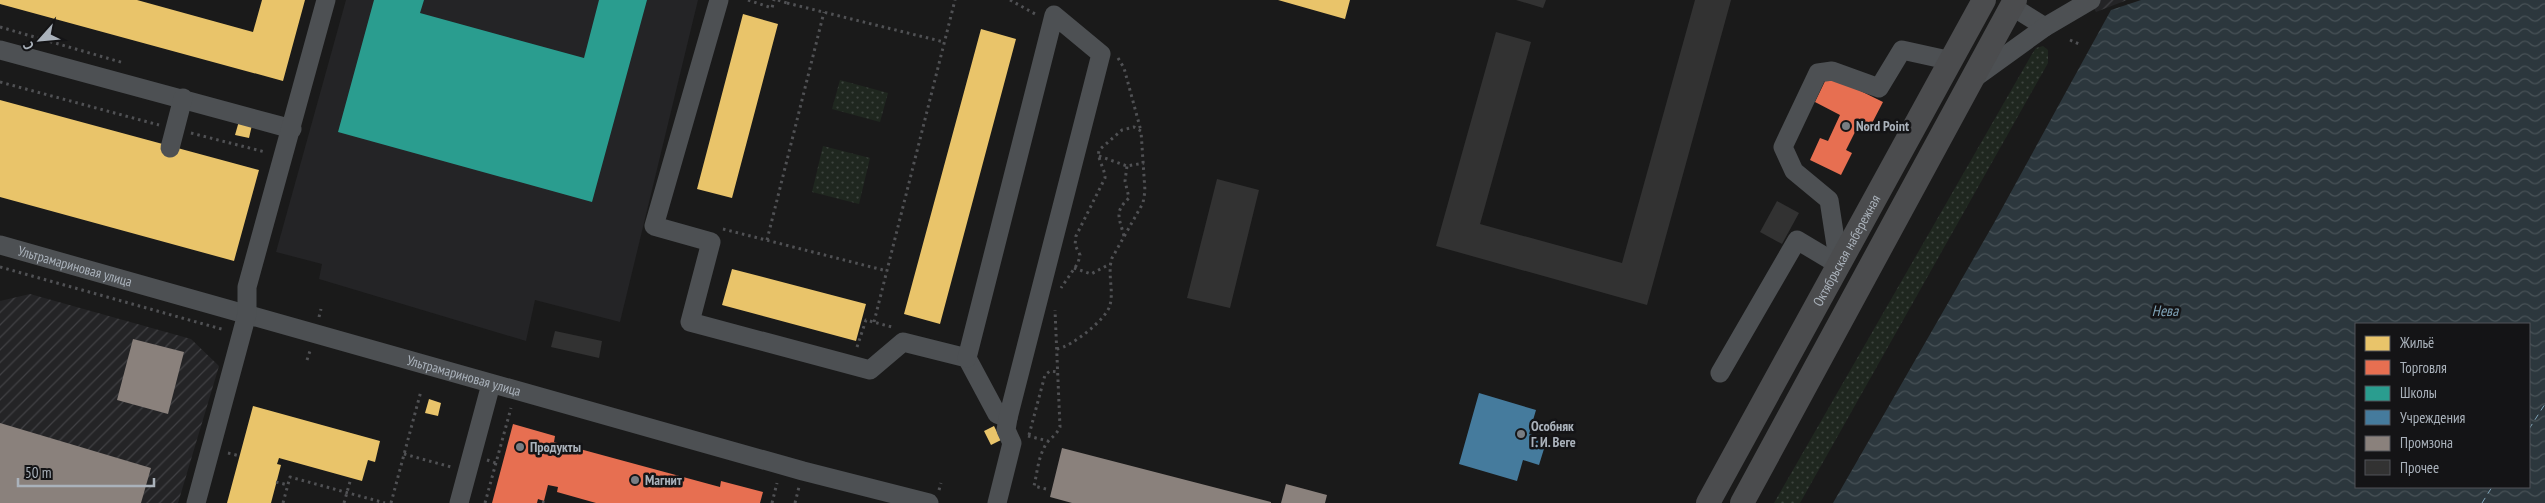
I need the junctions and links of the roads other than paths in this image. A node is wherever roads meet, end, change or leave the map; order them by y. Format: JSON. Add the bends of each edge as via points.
{"nodes":[{"id":1,"x":326,"y":0,"type":"edge"},
{"id":2,"x":719,"y":0,"type":"edge"},
{"id":3,"x":1984,"y":0,"type":"edge"},
{"id":4,"x":2091,"y":0,"type":"edge"},
{"id":5,"x":2014,"y":4,"type":"edge"},
{"id":6,"x":2045,"y":27,"type":"junction"},
{"id":7,"x":0,"y":50,"type":"edge"},
{"id":8,"x":1952,"y":61,"type":"junction"},
{"id":9,"x":1973,"y":79,"type":"junction"},
{"id":10,"x":183,"y":98,"type":"junction"},
{"id":11,"x":295,"y":139,"type":"junction"},
{"id":12,"x":170,"y":148,"type":"dead end"},
{"id":13,"x":0,"y":245,"type":"edge"},
{"id":14,"x":1839,"y":265,"type":"junction"},
{"id":15,"x":247,"y":314,"type":"junction"},
{"id":16,"x":967,"y":358,"type":"junction"},
{"id":17,"x":1720,"y":373,"type":"dead end"},
{"id":18,"x":491,"y":384,"type":"junction"},
{"id":19,"x":1008,"y":418,"type":"junction"},
{"id":20,"x":196,"y":503,"type":"edge"},
{"id":21,"x":459,"y":503,"type":"edge"},
{"id":22,"x":929,"y":503,"type":"edge"},
{"id":23,"x":997,"y":503,"type":"edge"},
{"id":24,"x":1708,"y":503,"type":"edge"},
{"id":25,"x":1742,"y":503,"type":"edge"}],
"edges":[{"from":1,"to":11,"type":"street"},
{"from":2,"to":16,"type":"street","via":[[654,226],[711,242],[690,322],[870,370],[903,342]]},
{"from":3,"to":8,"type":"main road","name":"Октябрьская набережная"},
{"from":4,"to":6,"type":"street"},
{"from":5,"to":6,"type":"street"},
{"from":5,"to":9,"type":"main road","name":"Октябрьская набережная"},
{"from":6,"to":9,"type":"street"},
{"from":7,"to":10,"type":"street"},
{"from":8,"to":14,"type":"main road","name":"Октябрьская набережная"},
{"from":8,"to":14,"type":"street","via":[[1902,50],[1879,88],[1832,71],[1818,73],[1783,147],[1794,171],[1829,200]]},
{"from":9,"to":25,"type":"main road","name":"Октябрьская набережная"},
{"from":10,"to":11,"type":"street"},
{"from":10,"to":12,"type":"street"},
{"from":11,"to":15,"type":"street","via":[[247,287]]},
{"from":13,"to":15,"type":"street","name":"Ультрамариновая улица"},
{"from":14,"to":17,"type":"street","via":[[1797,240]]},
{"from":14,"to":24,"type":"main road","name":"Октябрьская набережная"},
{"from":15,"to":18,"type":"street","name":"Ультрамариновая улица"},
{"from":15,"to":20,"type":"street"},
{"from":16,"to":19,"type":"street","via":[[997,414]]},
{"from":16,"to":19,"type":"street","via":[[1054,15],[1101,54]]},
{"from":18,"to":21,"type":"street"},
{"from":18,"to":22,"type":"street","name":"Ультрамариновая улица"},
{"from":19,"to":23,"type":"street","via":[[1006,430],[1012,443]]}]}
